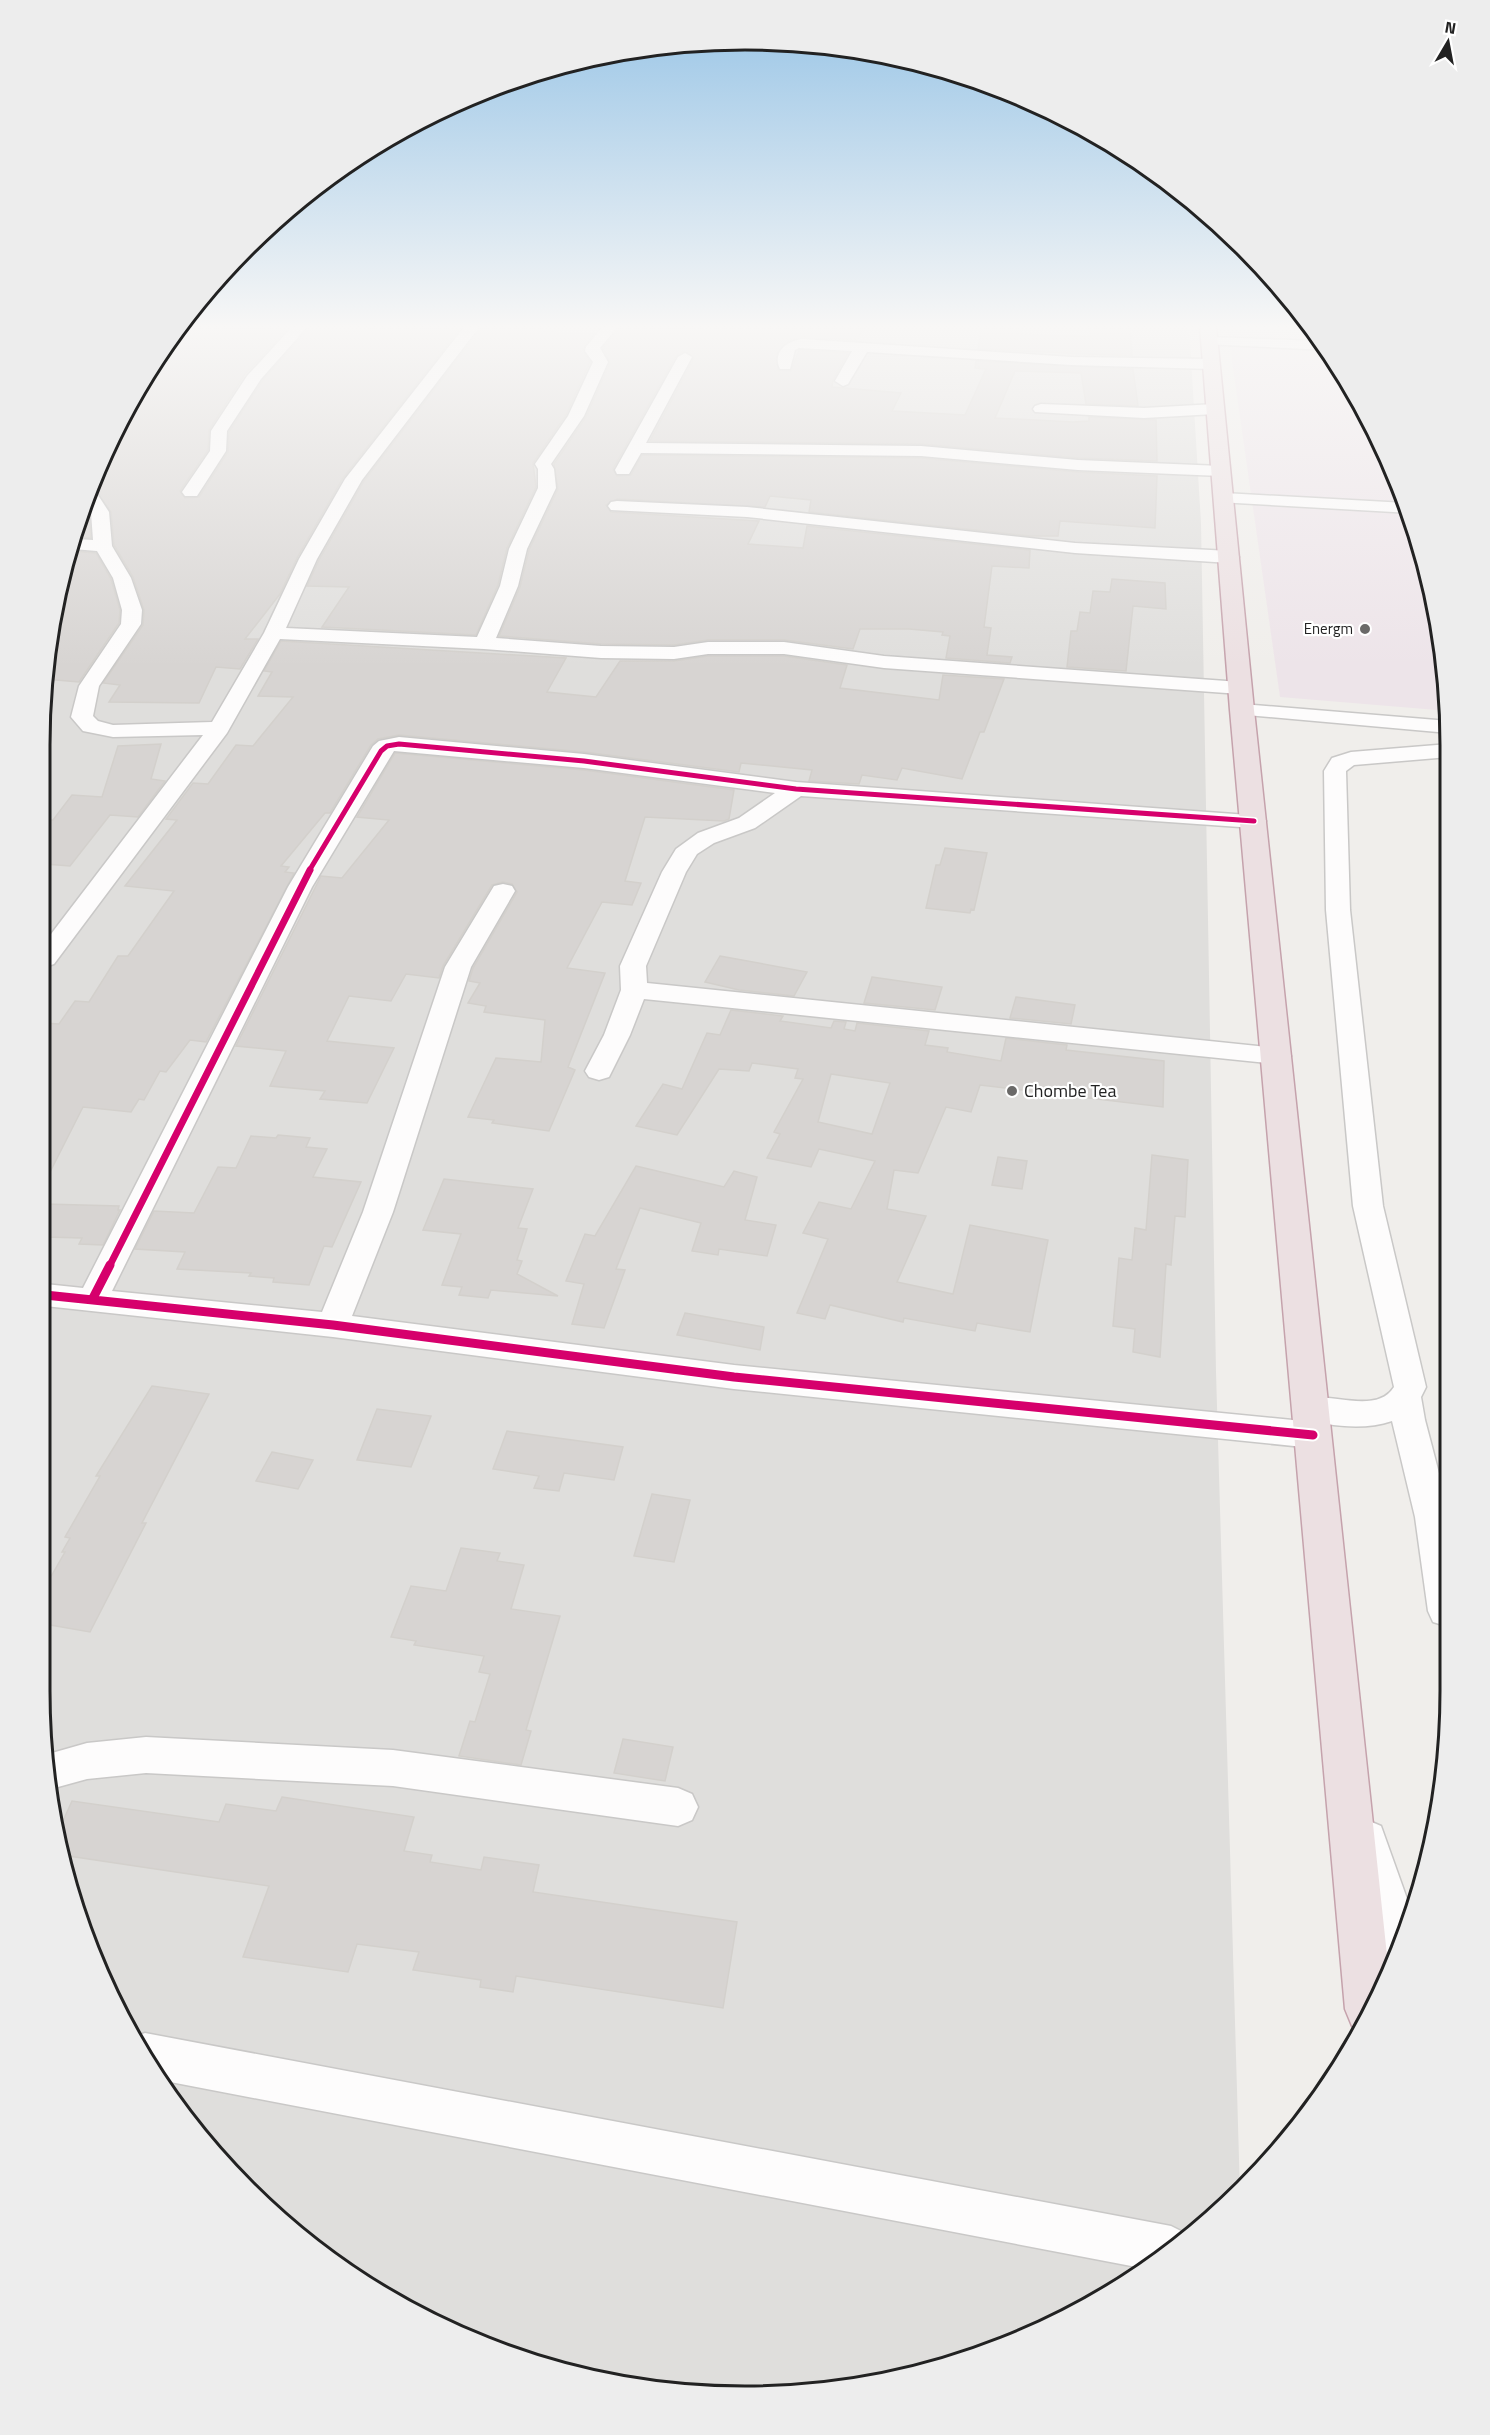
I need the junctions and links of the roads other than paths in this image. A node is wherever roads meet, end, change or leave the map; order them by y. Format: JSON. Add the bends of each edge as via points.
{"nodes":[{"id":1,"x":219,"y":440,"type":"edge"},
{"id":2,"x":385,"y":440,"type":"edge"},
{"id":3,"x":559,"y":440,"type":"edge"},
{"id":4,"x":639,"y":440,"type":"edge"},
{"id":5,"x":1218,"y":440,"type":"edge"},
{"id":6,"x":634,"y":448,"type":"junction"},
{"id":7,"x":623,"y":470,"type":"dead end"},
{"id":8,"x":1223,"y":484,"type":"junction"},
{"id":9,"x":191,"y":492,"type":"dead end"},
{"id":10,"x":93,"y":502,"type":"edge"},
{"id":11,"x":617,"y":506,"type":"dead end"},
{"id":12,"x":1399,"y":507,"type":"edge"},
{"id":13,"x":79,"y":544,"type":"edge"},
{"id":14,"x":103,"y":546,"type":"junction"},
{"id":15,"x":1230,"y":557,"type":"junction"},
{"id":16,"x":274,"y":633,"type":"junction"},
{"id":17,"x":484,"y":643,"type":"junction"},
{"id":18,"x":1241,"y":699,"type":"junction"},
{"id":19,"x":1440,"y":726,"type":"edge"},
{"id":20,"x":219,"y":728,"type":"junction"},
{"id":21,"x":1440,"y":753,"type":"edge"},
{"id":22,"x":796,"y":789,"type":"junction"},
{"id":23,"x":1254,"y":821,"type":"junction"},
{"id":24,"x":502,"y":891,"type":"dead end"},
{"id":25,"x":50,"y":952,"type":"edge"},
{"id":26,"x":634,"y":990,"type":"junction"},
{"id":27,"x":1277,"y":1056,"type":"junction"},
{"id":28,"x":599,"y":1071,"type":"dead end"},
{"id":29,"x":50,"y":1296,"type":"edge"},
{"id":30,"x":92,"y":1300,"type":"junction"},
{"id":31,"x":333,"y":1325,"type":"junction"},
{"id":32,"x":1406,"y":1399,"type":"junction"},
{"id":33,"x":1311,"y":1422,"type":"junction"},
{"id":34,"x":1440,"y":1568,"type":"edge"},
{"id":35,"x":54,"y":1770,"type":"edge"},
{"id":36,"x":1346,"y":1770,"type":"junction"},
{"id":37,"x":678,"y":1808,"type":"dead end"},
{"id":38,"x":1397,"y":1933,"type":"edge"},
{"id":39,"x":1368,"y":2000,"type":"edge"},
{"id":40,"x":155,"y":2057,"type":"edge"},
{"id":41,"x":1160,"y":2248,"type":"edge"}],
"edges":[{"from":1,"to":9,"type":"street","via":[[218,452]]},
{"from":2,"to":16,"type":"street","via":[[354,479],[308,559]]},
{"from":3,"to":17,"type":"street","via":[[543,464],[547,488],[518,549],[509,586]]},
{"from":4,"to":6,"type":"street"},
{"from":5,"to":8,"type":"highway"},
{"from":6,"to":7,"type":"street"},
{"from":6,"to":8,"type":"street","via":[[921,451],[1078,465]]},
{"from":8,"to":12,"type":"street"},
{"from":8,"to":15,"type":"highway"},
{"from":10,"to":14,"type":"street","via":[[100,512]]},
{"from":11,"to":15,"type":"street","via":[[747,512],[1075,548]]},
{"from":13,"to":14,"type":"street"},
{"from":14,"to":20,"type":"street","via":[[122,578],[132,610],[131,624],[89,686],[82,717],[91,726],[113,730]]},
{"from":15,"to":18,"type":"highway"},
{"from":16,"to":17,"type":"street"},
{"from":16,"to":20,"type":"street"},
{"from":17,"to":18,"type":"street","via":[[647,653],[784,648]]},
{"from":18,"to":19,"type":"street"},
{"from":18,"to":23,"type":"highway"},
{"from":20,"to":25,"type":"street"},
{"from":21,"to":32,"type":"street","via":[[1351,759],[1340,763],[1335,771],[1338,910],[1368,1206],[1407,1370],[1410,1387]]},
{"from":22,"to":23,"type":"street"},
{"from":22,"to":26,"type":"street","via":[[747,823],[688,849],[633,966]]},
{"from":22,"to":30,"type":"street","via":[[584,761],[387,746],[300,887]]},
{"from":23,"to":27,"type":"highway"},
{"from":24,"to":31,"type":"street","via":[[458,967],[378,1212]]},
{"from":26,"to":27,"type":"street"},
{"from":26,"to":28,"type":"street"},
{"from":27,"to":33,"type":"highway"},
{"from":29,"to":30,"type":"street"},
{"from":30,"to":31,"type":"street"},
{"from":31,"to":33,"type":"street","via":[[734,1377]]},
{"from":32,"to":33,"type":"street","via":[[1378,1414]]},
{"from":32,"to":34,"type":"street","via":[[1433,1517]]},
{"from":33,"to":36,"type":"highway"},
{"from":35,"to":37,"type":"street","via":[[87,1761],[146,1755],[393,1768]]},
{"from":36,"to":38,"type":"street"},
{"from":36,"to":39,"type":"highway"},
{"from":40,"to":41,"type":"street"}]}
